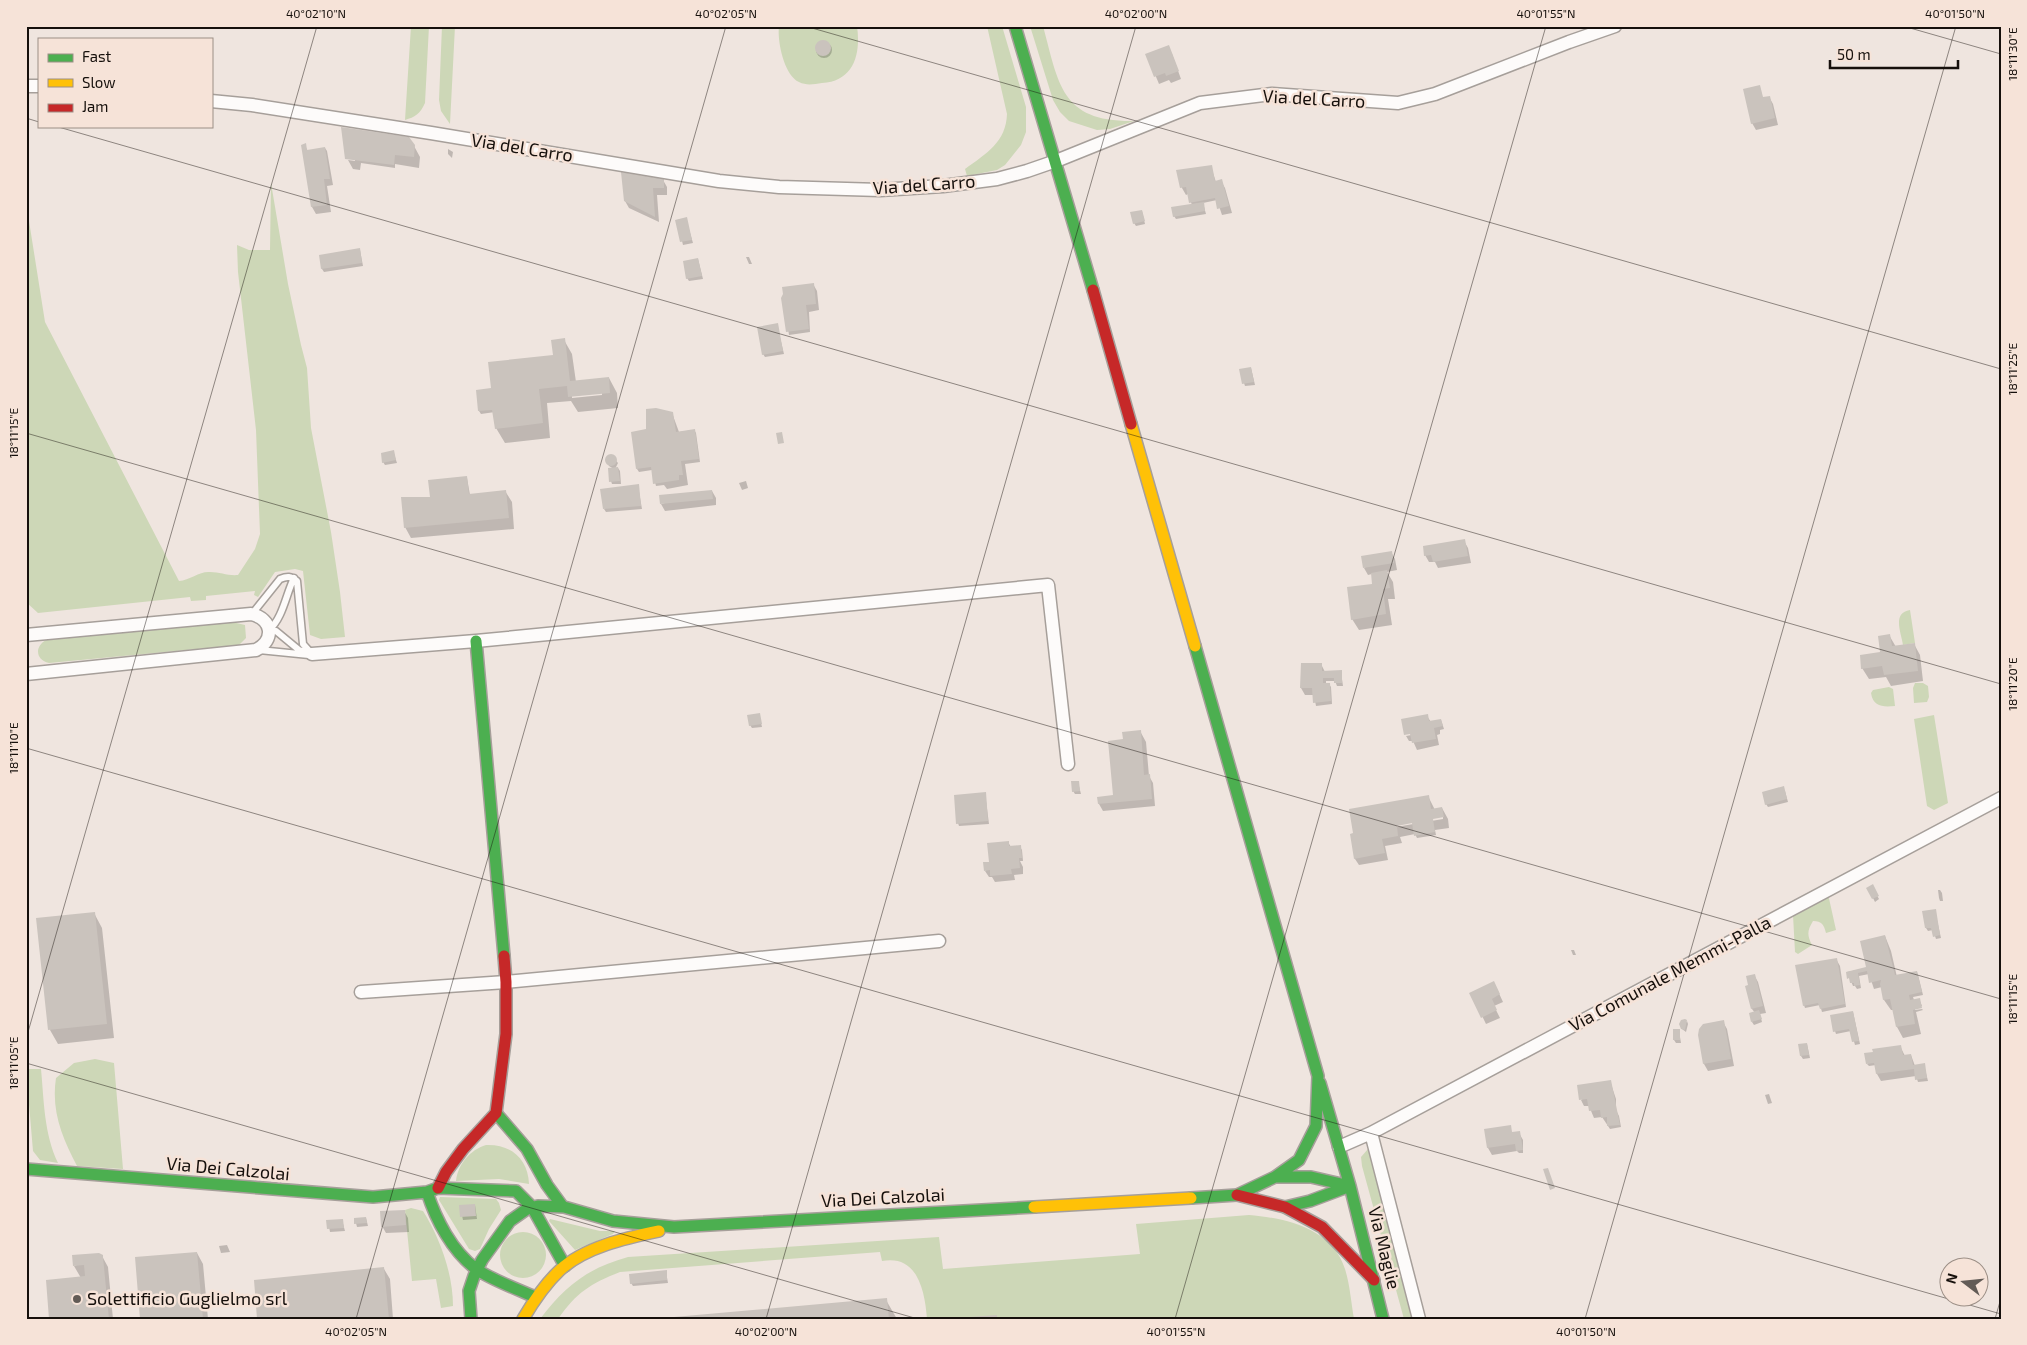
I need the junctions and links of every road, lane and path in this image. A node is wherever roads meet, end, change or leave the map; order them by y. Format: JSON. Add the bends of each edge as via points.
{"nodes":[{"id":1,"x":1016,"y":26,"type":"edge"},
{"id":2,"x":1615,"y":26,"type":"edge"},
{"id":3,"x":212,"y":101,"type":"edge"},
{"id":4,"x":1056,"y":161,"type":"junction"},
{"id":5,"x":294,"y":578,"type":"junction"},
{"id":6,"x":251,"y":614,"type":"junction"},
{"id":7,"x":269,"y":630,"type":"junction"},
{"id":8,"x":26,"y":635,"type":"edge"},
{"id":9,"x":476,"y":641,"type":"junction"},
{"id":10,"x":256,"y":650,"type":"junction"},
{"id":11,"x":312,"y":654,"type":"junction"},
{"id":12,"x":26,"y":674,"type":"edge"},
{"id":13,"x":1068,"y":764,"type":"dead end"},
{"id":14,"x":2001,"y":798,"type":"edge"},
{"id":15,"x":940,"y":941,"type":"dead end"},
{"id":16,"x":506,"y":982,"type":"junction"},
{"id":17,"x":361,"y":992,"type":"dead end"},
{"id":18,"x":1318,"y":1076,"type":"junction"},
{"id":19,"x":496,"y":1113,"type":"junction"},
{"id":20,"x":1371,"y":1133,"type":"junction"},
{"id":21,"x":1339,"y":1147,"type":"junction"},
{"id":22,"x":26,"y":1169,"type":"edge"},
{"id":23,"x":1275,"y":1177,"type":"junction"},
{"id":24,"x":1350,"y":1186,"type":"junction"},
{"id":25,"x":432,"y":1190,"type":"junction"},
{"id":26,"x":1237,"y":1195,"type":"junction"},
{"id":27,"x":532,"y":1207,"type":"junction"},
{"id":28,"x":563,"y":1207,"type":"junction"},
{"id":29,"x":1285,"y":1207,"type":"junction"},
{"id":30,"x":674,"y":1227,"type":"junction"},
{"id":31,"x":565,"y":1266,"type":"junction"},
{"id":32,"x":476,"y":1270,"type":"junction"},
{"id":33,"x":1375,"y":1281,"type":"junction"},
{"id":34,"x":535,"y":1297,"type":"junction"},
{"id":35,"x":471,"y":1319,"type":"edge"},
{"id":36,"x":523,"y":1319,"type":"edge"},
{"id":37,"x":1383,"y":1319,"type":"edge"},
{"id":38,"x":1418,"y":1319,"type":"edge"}],
"edges":[{"from":1,"to":4,"type":"main road","name":"Via Maglie"},
{"from":2,"to":4,"type":"street","name":"Via del Carro","via":[[1426,97],[1398,103],[1272,94],[1200,103]]},
{"from":3,"to":4,"type":"street","name":"Via del Carro","via":[[779,187],[880,190],[943,186],[997,179]]},
{"from":4,"to":18,"type":"main road","name":"Via Maglie"},
{"from":5,"to":6,"type":"lane","via":[[286,576],[280,579]]},
{"from":5,"to":7,"type":"lane","via":[[275,625]]},
{"from":5,"to":11,"type":"lane","via":[[297,581],[303,644]]},
{"from":6,"to":7,"type":"street","via":[[264,620]]},
{"from":6,"to":8,"type":"street"},
{"from":7,"to":10,"type":"street","via":[[267,641]]},
{"from":7,"to":11,"type":"lane","via":[[276,631],[299,650]]},
{"from":9,"to":11,"type":"street"},
{"from":9,"to":13,"type":"street","via":[[1048,585]]},
{"from":9,"to":16,"type":"main road"},
{"from":10,"to":11,"type":"lane"},
{"from":10,"to":12,"type":"street"},
{"from":14,"to":20,"type":"street","name":"Via Comunale Memmi-Palla"},
{"from":15,"to":16,"type":"street"},
{"from":16,"to":17,"type":"street"},
{"from":16,"to":19,"type":"main road","via":[[506,1034]]},
{"from":18,"to":21,"type":"main road","name":"Via Maglie"},
{"from":18,"to":23,"type":"main road","via":[[1316,1126],[1299,1160]]},
{"from":19,"to":25,"type":"main road"},
{"from":19,"to":28,"type":"main road","via":[[527,1149]]},
{"from":20,"to":21,"type":"street","name":"Via Comunale Memmi-Palla"},
{"from":20,"to":38,"type":"street"},
{"from":21,"to":24,"type":"main road","name":"Via Maglie"},
{"from":22,"to":25,"type":"main road","name":"Via Dei Calzolai","via":[[343,1196],[373,1197]]},
{"from":23,"to":24,"type":"main road","via":[[1311,1177]]},
{"from":23,"to":26,"type":"main road"},
{"from":24,"to":29,"type":"main road"},
{"from":24,"to":33,"type":"main road","name":"Via Maglie"},
{"from":25,"to":27,"type":"main road","name":"Via Dei Calzolai","via":[[516,1191]]},
{"from":25,"to":32,"type":"main road","via":[[432,1208],[458,1254]]},
{"from":26,"to":29,"type":"main road"},
{"from":26,"to":30,"type":"main road","name":"Via Dei Calzolai"},
{"from":27,"to":28,"type":"main road","name":"Via Dei Calzolai"},
{"from":27,"to":31,"type":"main road","name":"Via Dei Calzolai"},
{"from":27,"to":32,"type":"main road","via":[[518,1213]]},
{"from":28,"to":30,"type":"main road","name":"Via Dei Calzolai","via":[[606,1219]]},
{"from":29,"to":33,"type":"main road","via":[[1322,1226]]},
{"from":30,"to":31,"type":"main road","via":[[621,1240]]},
{"from":31,"to":34,"type":"main road"},
{"from":32,"to":34,"type":"main road"},
{"from":32,"to":35,"type":"main road","via":[[468,1300]]},
{"from":33,"to":37,"type":"main road","name":"Via Maglie"},
{"from":34,"to":36,"type":"main road"}]}
